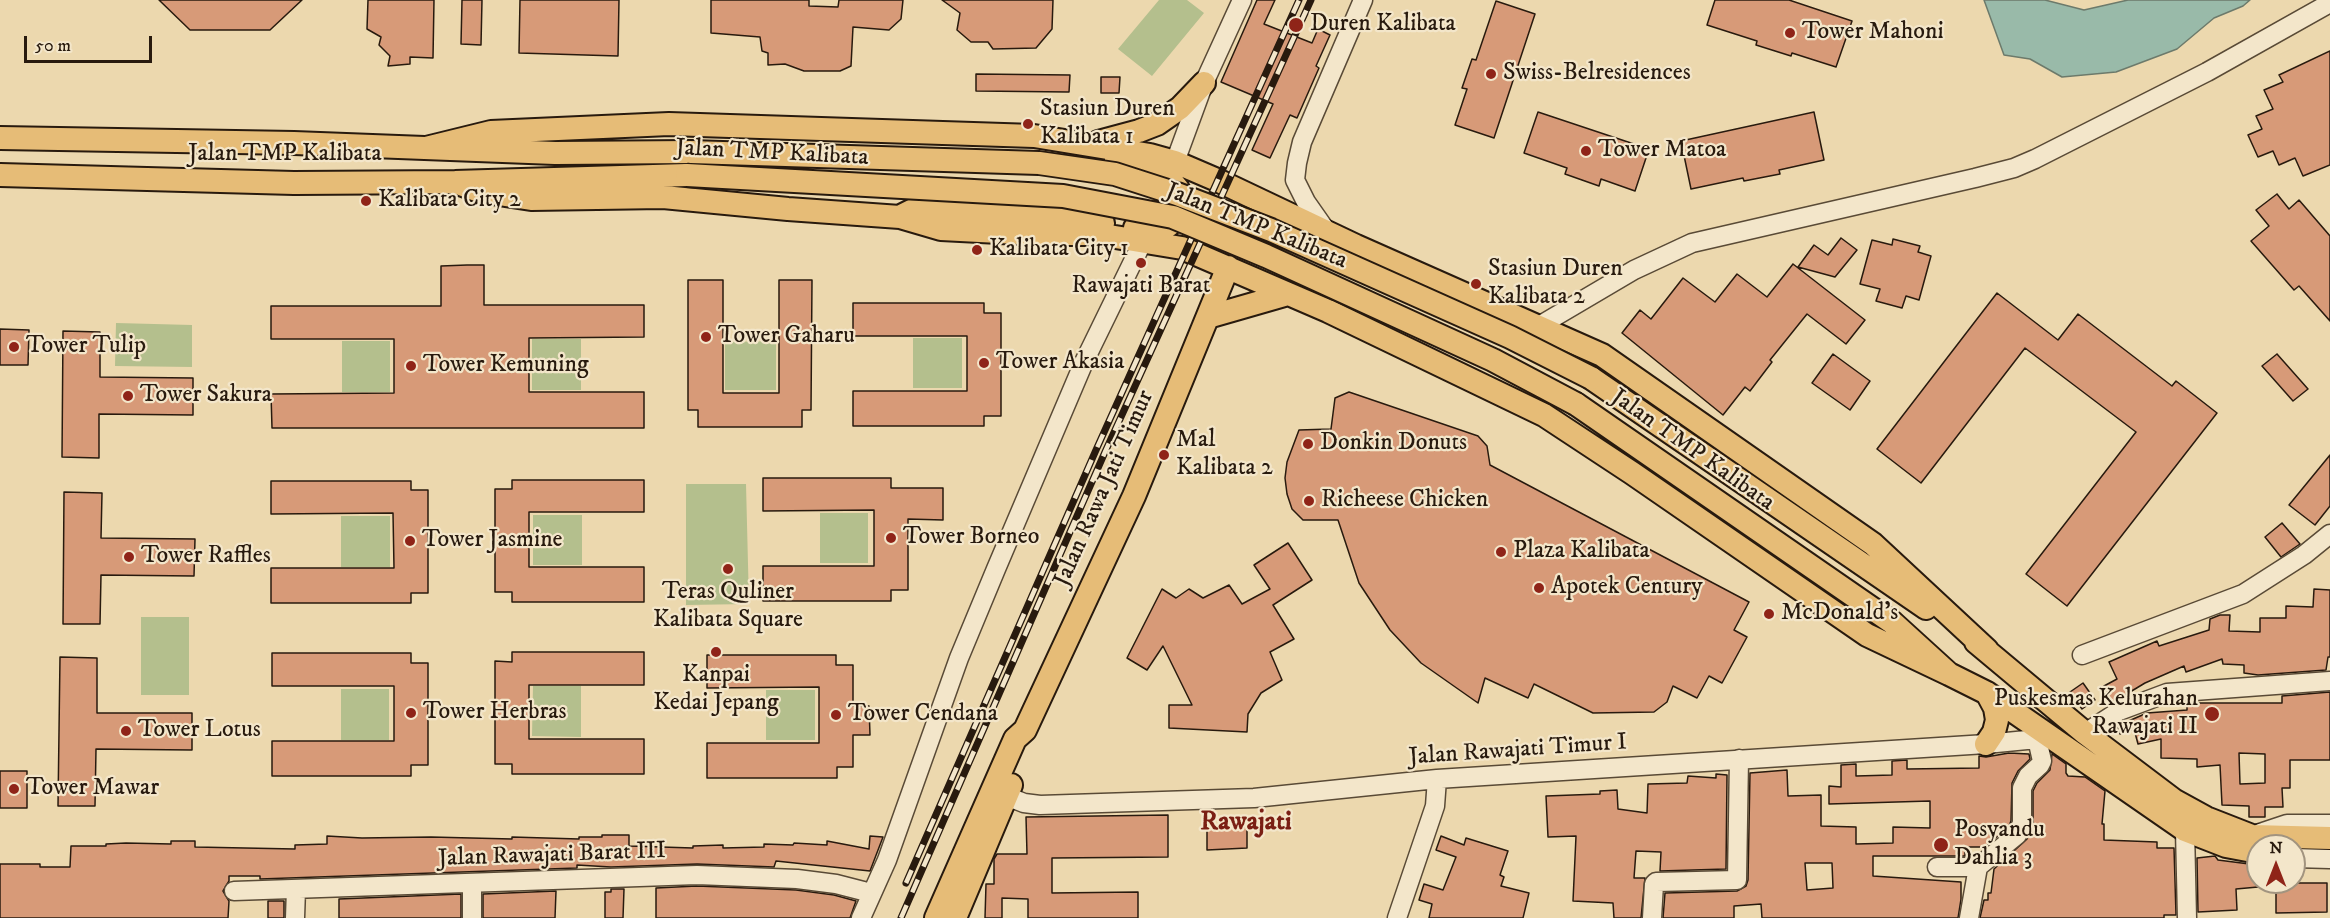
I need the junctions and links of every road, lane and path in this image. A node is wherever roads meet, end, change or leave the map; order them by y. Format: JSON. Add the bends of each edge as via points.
{"nodes":[{"id":1,"x":1242,"y":0,"type":"edge"},
{"id":2,"x":1363,"y":0,"type":"edge"},
{"id":3,"x":2330,"y":3,"type":"edge"},
{"id":4,"x":1204,"y":83,"type":"junction"},
{"id":5,"x":0,"y":138,"type":"edge"},
{"id":6,"x":1091,"y":144,"type":"junction"},
{"id":7,"x":426,"y":148,"type":"junction"},
{"id":8,"x":1175,"y":162,"type":"junction"},
{"id":9,"x":0,"y":175,"type":"edge"},
{"id":10,"x":455,"y":182,"type":"junction"},
{"id":11,"x":900,"y":217,"type":"junction"},
{"id":12,"x":1327,"y":232,"type":"junction"},
{"id":13,"x":1143,"y":241,"type":"junction"},
{"id":14,"x":1356,"y":246,"type":"junction"},
{"id":15,"x":1228,"y":267,"type":"junction"},
{"id":16,"x":1461,"y":292,"type":"junction"},
{"id":17,"x":1288,"y":294,"type":"junction"},
{"id":18,"x":1328,"y":311,"type":"junction"},
{"id":19,"x":1208,"y":317,"type":"junction"},
{"id":20,"x":1539,"y":326,"type":"junction"},
{"id":21,"x":1422,"y":357,"type":"junction"},
{"id":22,"x":2330,"y":534,"type":"edge"},
{"id":23,"x":1987,"y":650,"type":"junction"},
{"id":24,"x":2082,"y":655,"type":"dead end"},
{"id":25,"x":1949,"y":674,"type":"junction"},
{"id":26,"x":2330,"y":681,"type":"edge"},
{"id":27,"x":1987,"y":693,"type":"junction"},
{"id":28,"x":2085,"y":733,"type":"junction"},
{"id":29,"x":2043,"y":736,"type":"junction"},
{"id":30,"x":1986,"y":744,"type":"junction"},
{"id":31,"x":1739,"y":759,"type":"junction"},
{"id":32,"x":1437,"y":779,"type":"junction"},
{"id":33,"x":1000,"y":793,"type":"junction"},
{"id":34,"x":2330,"y":824,"type":"edge"},
{"id":35,"x":2185,"y":830,"type":"junction"},
{"id":36,"x":2271,"y":834,"type":"edge"},
{"id":37,"x":2246,"y":839,"type":"edge"},
{"id":38,"x":2246,"y":845,"type":"edge"},
{"id":39,"x":2306,"y":847,"type":"edge"},
{"id":40,"x":2324,"y":848,"type":"edge"},
{"id":41,"x":2306,"y":852,"type":"edge"},
{"id":42,"x":1937,"y":867,"type":"dead end"},
{"id":43,"x":1977,"y":867,"type":"junction"},
{"id":44,"x":472,"y":884,"type":"junction"},
{"id":45,"x":296,"y":889,"type":"junction"},
{"id":46,"x":234,"y":891,"type":"dead end"},
{"id":47,"x":871,"y":893,"type":"junction"},
{"id":48,"x":295,"y":918,"type":"edge"},
{"id":49,"x":472,"y":918,"type":"edge"},
{"id":50,"x":861,"y":918,"type":"edge"},
{"id":51,"x":936,"y":918,"type":"edge"},
{"id":52,"x":955,"y":918,"type":"edge"},
{"id":53,"x":1396,"y":918,"type":"edge"},
{"id":54,"x":1652,"y":918,"type":"edge"},
{"id":55,"x":1969,"y":918,"type":"edge"},
{"id":56,"x":2187,"y":918,"type":"edge"}],
"edges":[{"from":1,"to":4,"type":"street"},
{"from":2,"to":12,"type":"street","via":[[1302,142],[1297,163],[1295,180]]},
{"from":3,"to":20,"type":"street","via":[[2197,78],[2014,168],[1692,243],[1634,270]]},
{"from":4,"to":6,"type":"main road","via":[[1180,108],[1157,124]]},
{"from":4,"to":8,"type":"street"},
{"from":5,"to":7,"type":"main road","name":"Jalan TMP Kalibata"},
{"from":6,"to":7,"type":"main road","via":[[1034,136],[637,124],[491,132]]},
{"from":6,"to":8,"type":"main road"},
{"from":6,"to":11,"type":"main road","via":[[1176,185],[1178,201],[1169,225],[1161,231],[1150,231],[1057,216],[976,210],[915,209]]},
{"from":7,"to":23,"type":"main road","name":"Jalan TMP Kalibata","bridge":true,"via":[[1039,163],[1114,174],[1271,230],[1510,337],[1591,378]]},
{"from":8,"to":12,"type":"main road"},
{"from":9,"to":10,"type":"main road","name":"Jalan TMP Kalibata","via":[[233,183]]},
{"from":10,"to":11,"type":"main road","via":[[479,191],[531,199],[663,197]]},
{"from":10,"to":25,"type":"main road","name":"Jalan TMP Kalibata","bridge":true,"via":[[687,175],[1063,196],[1173,217],[1482,355],[1576,404],[1893,623]]},
{"from":11,"to":13,"type":"main road","via":[[941,229],[1097,234]]},
{"from":12,"to":14,"type":"main road"},
{"from":13,"to":15,"type":"main road","via":[[1182,248]]},
{"from":13,"to":47,"type":"street","via":[[1084,362],[996,569]]},
{"from":14,"to":16,"type":"main road"},
{"from":14,"to":18,"type":"main road","via":[[1368,270],[1354,300],[1345,308]]},
{"from":15,"to":17,"type":"main road"},
{"from":15,"to":19,"type":"main road","name":"Jalan Rawa Jati Timur"},
{"from":16,"to":20,"type":"main road"},
{"from":16,"to":21,"type":"main road","via":[[1442,292],[1429,303],[1419,326]]},
{"from":17,"to":18,"type":"main road"},
{"from":17,"to":19,"type":"main road"},
{"from":18,"to":21,"type":"main road"},
{"from":19,"to":33,"type":"main road","name":"Jalan Rawa Jati Timur","via":[[1136,492],[1025,730],[1027,741]]},
{"from":20,"to":23,"type":"main road","via":[[1602,355],[1873,544]]},
{"from":21,"to":25,"type":"main road","via":[[1544,415],[1867,635]]},
{"from":22,"to":24,"type":"street","via":[[2242,594]]},
{"from":23,"to":28,"type":"main road","name":"Jalan TMP Kalibata"},
{"from":25,"to":27,"type":"main road","name":"Jalan TMP Kalibata"},
{"from":26,"to":28,"type":"street","via":[[2167,693],[2120,711]]},
{"from":27,"to":29,"type":"main road","name":"Jalan TMP Kalibata"},
{"from":27,"to":30,"type":"main road","via":[[1997,720]]},
{"from":28,"to":37,"type":"main road","name":"Jalan TMP Kalibata","via":[[2175,801]]},
{"from":29,"to":30,"type":"street","name":"Jalan Rawajati Timur I"},
{"from":29,"to":35,"type":"main road","name":"Jalan TMP Kalibata"},
{"from":29,"to":43,"type":"street","via":[[2042,761],[2022,788],[2022,823],[2017,835]]},
{"from":30,"to":31,"type":"street","name":"Jalan Rawajati Timur I"},
{"from":31,"to":32,"type":"street","name":"Jalan Rawajati Timur I"},
{"from":31,"to":54,"type":"street","via":[[1737,880],[1656,882]]},
{"from":32,"to":33,"type":"street","name":"Jalan Rawajati Timur I","via":[[1254,798],[1040,805]]},
{"from":32,"to":53,"type":"street","via":[[1435,806]]},
{"from":33,"to":51,"type":"main road","name":"Jalan Rawa Jati Timur"},
{"from":33,"to":52,"type":"main road","name":"Jalan Rawa Jati Timur"},
{"from":34,"to":36,"type":"street","name":"Jalan TMP Kalibata","via":[[2287,824]]},
{"from":35,"to":38,"type":"main road","name":"Jalan TMP Kalibata","via":[[2226,846]]},
{"from":35,"to":56,"type":"street"},
{"from":39,"to":40,"type":"main road","name":"Jalan TMP Kalibata"},
{"from":40,"to":41,"type":"main road","name":"Jalan TMP Kalibata"},
{"from":42,"to":43,"type":"street"},
{"from":43,"to":55,"type":"street"},
{"from":44,"to":45,"type":"street","name":"Jalan Rawajati Barat III"},
{"from":44,"to":47,"type":"street","name":"Jalan Rawajati Barat III","via":[[697,874],[817,882]]},
{"from":44,"to":49,"type":"street"},
{"from":45,"to":46,"type":"street","name":"Jalan Rawajati Barat III"},
{"from":45,"to":48,"type":"street"},
{"from":47,"to":50,"type":"street"}]}
